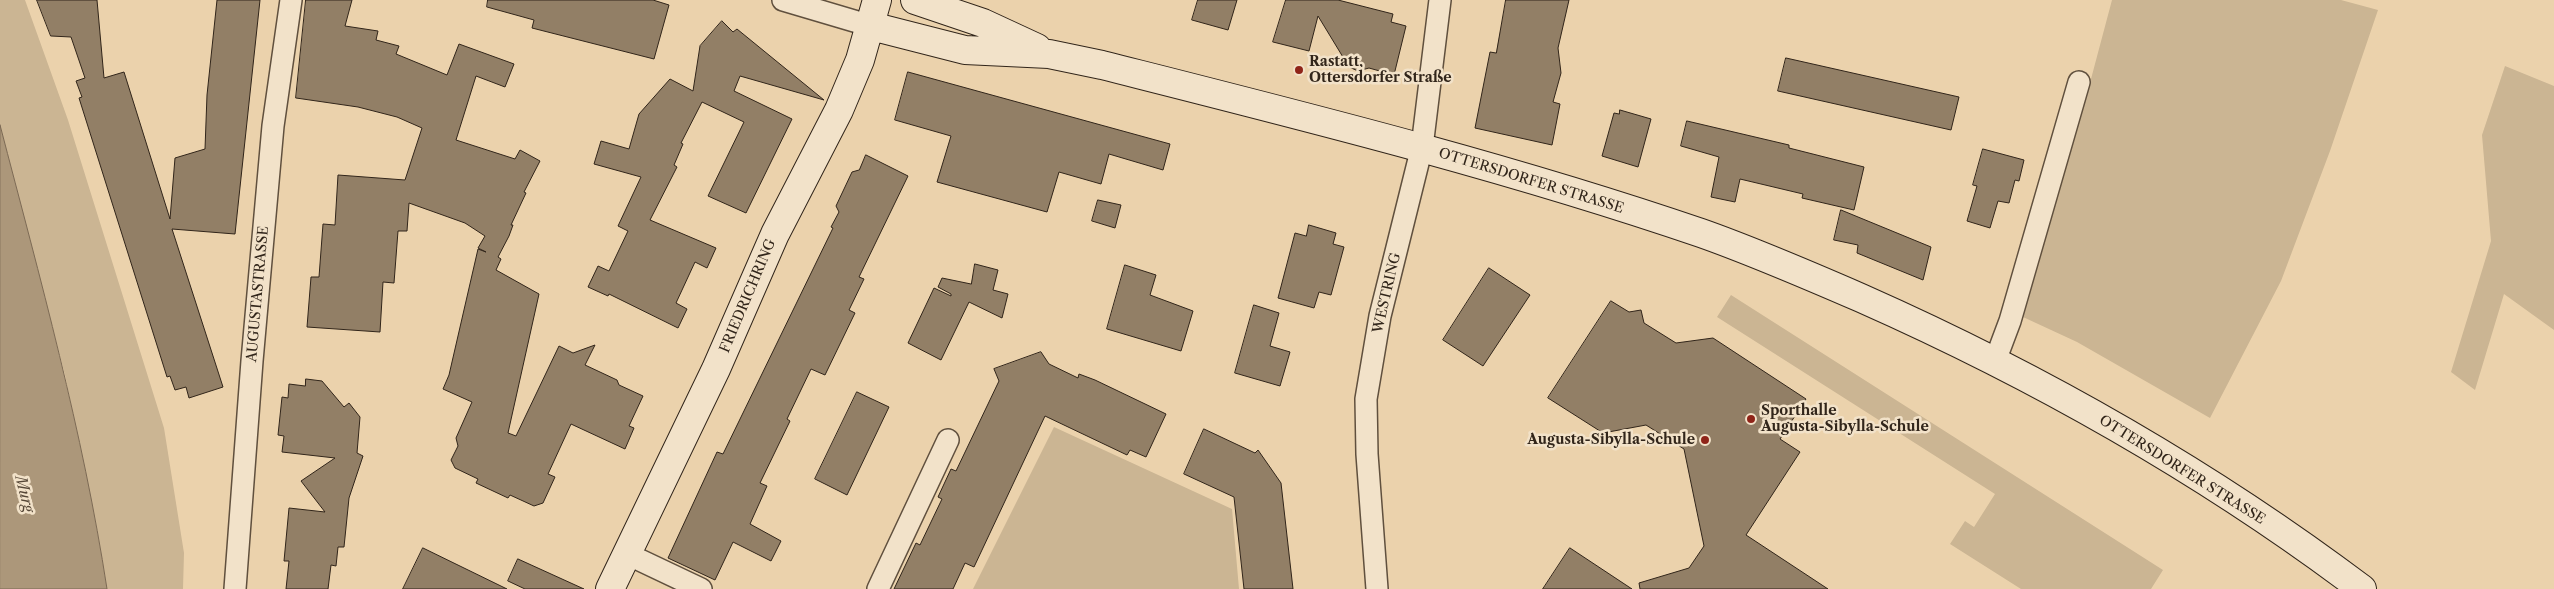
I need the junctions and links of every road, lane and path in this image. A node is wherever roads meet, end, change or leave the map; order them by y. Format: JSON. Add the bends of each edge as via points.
{"nodes":[{"id":1,"x":292,"y":0,"type":"edge"},
{"id":2,"x":783,"y":0,"type":"edge"},
{"id":3,"x":915,"y":0,"type":"edge"},
{"id":4,"x":1440,"y":0,"type":"edge"},
{"id":5,"x":874,"y":13,"type":"edge"},
{"id":6,"x":1049,"y":54,"type":"junction"},
{"id":7,"x":2079,"y":82,"type":"dead end"},
{"id":8,"x":1422,"y":147,"type":"junction"},
{"id":9,"x":1995,"y":361,"type":"junction"},
{"id":10,"x":948,"y":440,"type":"dead end"},
{"id":11,"x":625,"y":553,"type":"junction"},
{"id":12,"x":235,"y":589,"type":"edge"},
{"id":13,"x":610,"y":589,"type":"edge"},
{"id":14,"x":701,"y":589,"type":"edge"},
{"id":15,"x":878,"y":589,"type":"edge"},
{"id":16,"x":1377,"y":589,"type":"edge"},
{"id":17,"x":2362,"y":589,"type":"edge"}],
"edges":[{"from":1,"to":12,"type":"street","name":"AUGUSTASTRASSE","via":[[273,126]]},
{"from":2,"to":5,"type":"street","name":"OTTERSDORFER STRASSE"},
{"from":3,"to":6,"type":"street","name":"OTTERSDORFER STRASSE","via":[[984,23]]},
{"from":4,"to":8,"type":"street","name":"WESTRING"},
{"from":5,"to":6,"type":"street","name":"OTTERSDORFER STRASSE","via":[[965,50]]},
{"from":5,"to":11,"type":"street","name":"FRIEDRICHRING","via":[[839,110],[775,234],[716,369]]},
{"from":6,"to":8,"type":"street","name":"OTTERSDORFER STRASSE","via":[[1112,67]]},
{"from":7,"to":9,"type":"street"},
{"from":8,"to":9,"type":"street","name":"OTTERSDORFER STRASSE","via":[[1702,233],[1805,274]]},
{"from":8,"to":16,"type":"street","name":"WESTRING","via":[[1380,316],[1366,399],[1366,454]]},
{"from":9,"to":17,"type":"street","name":"OTTERSDORFER STRASSE","via":[[2116,427],[2221,491]]},
{"from":10,"to":15,"type":"street"},
{"from":11,"to":13,"type":"street","name":"FRIEDRICHRING"},
{"from":11,"to":14,"type":"street"}]}
